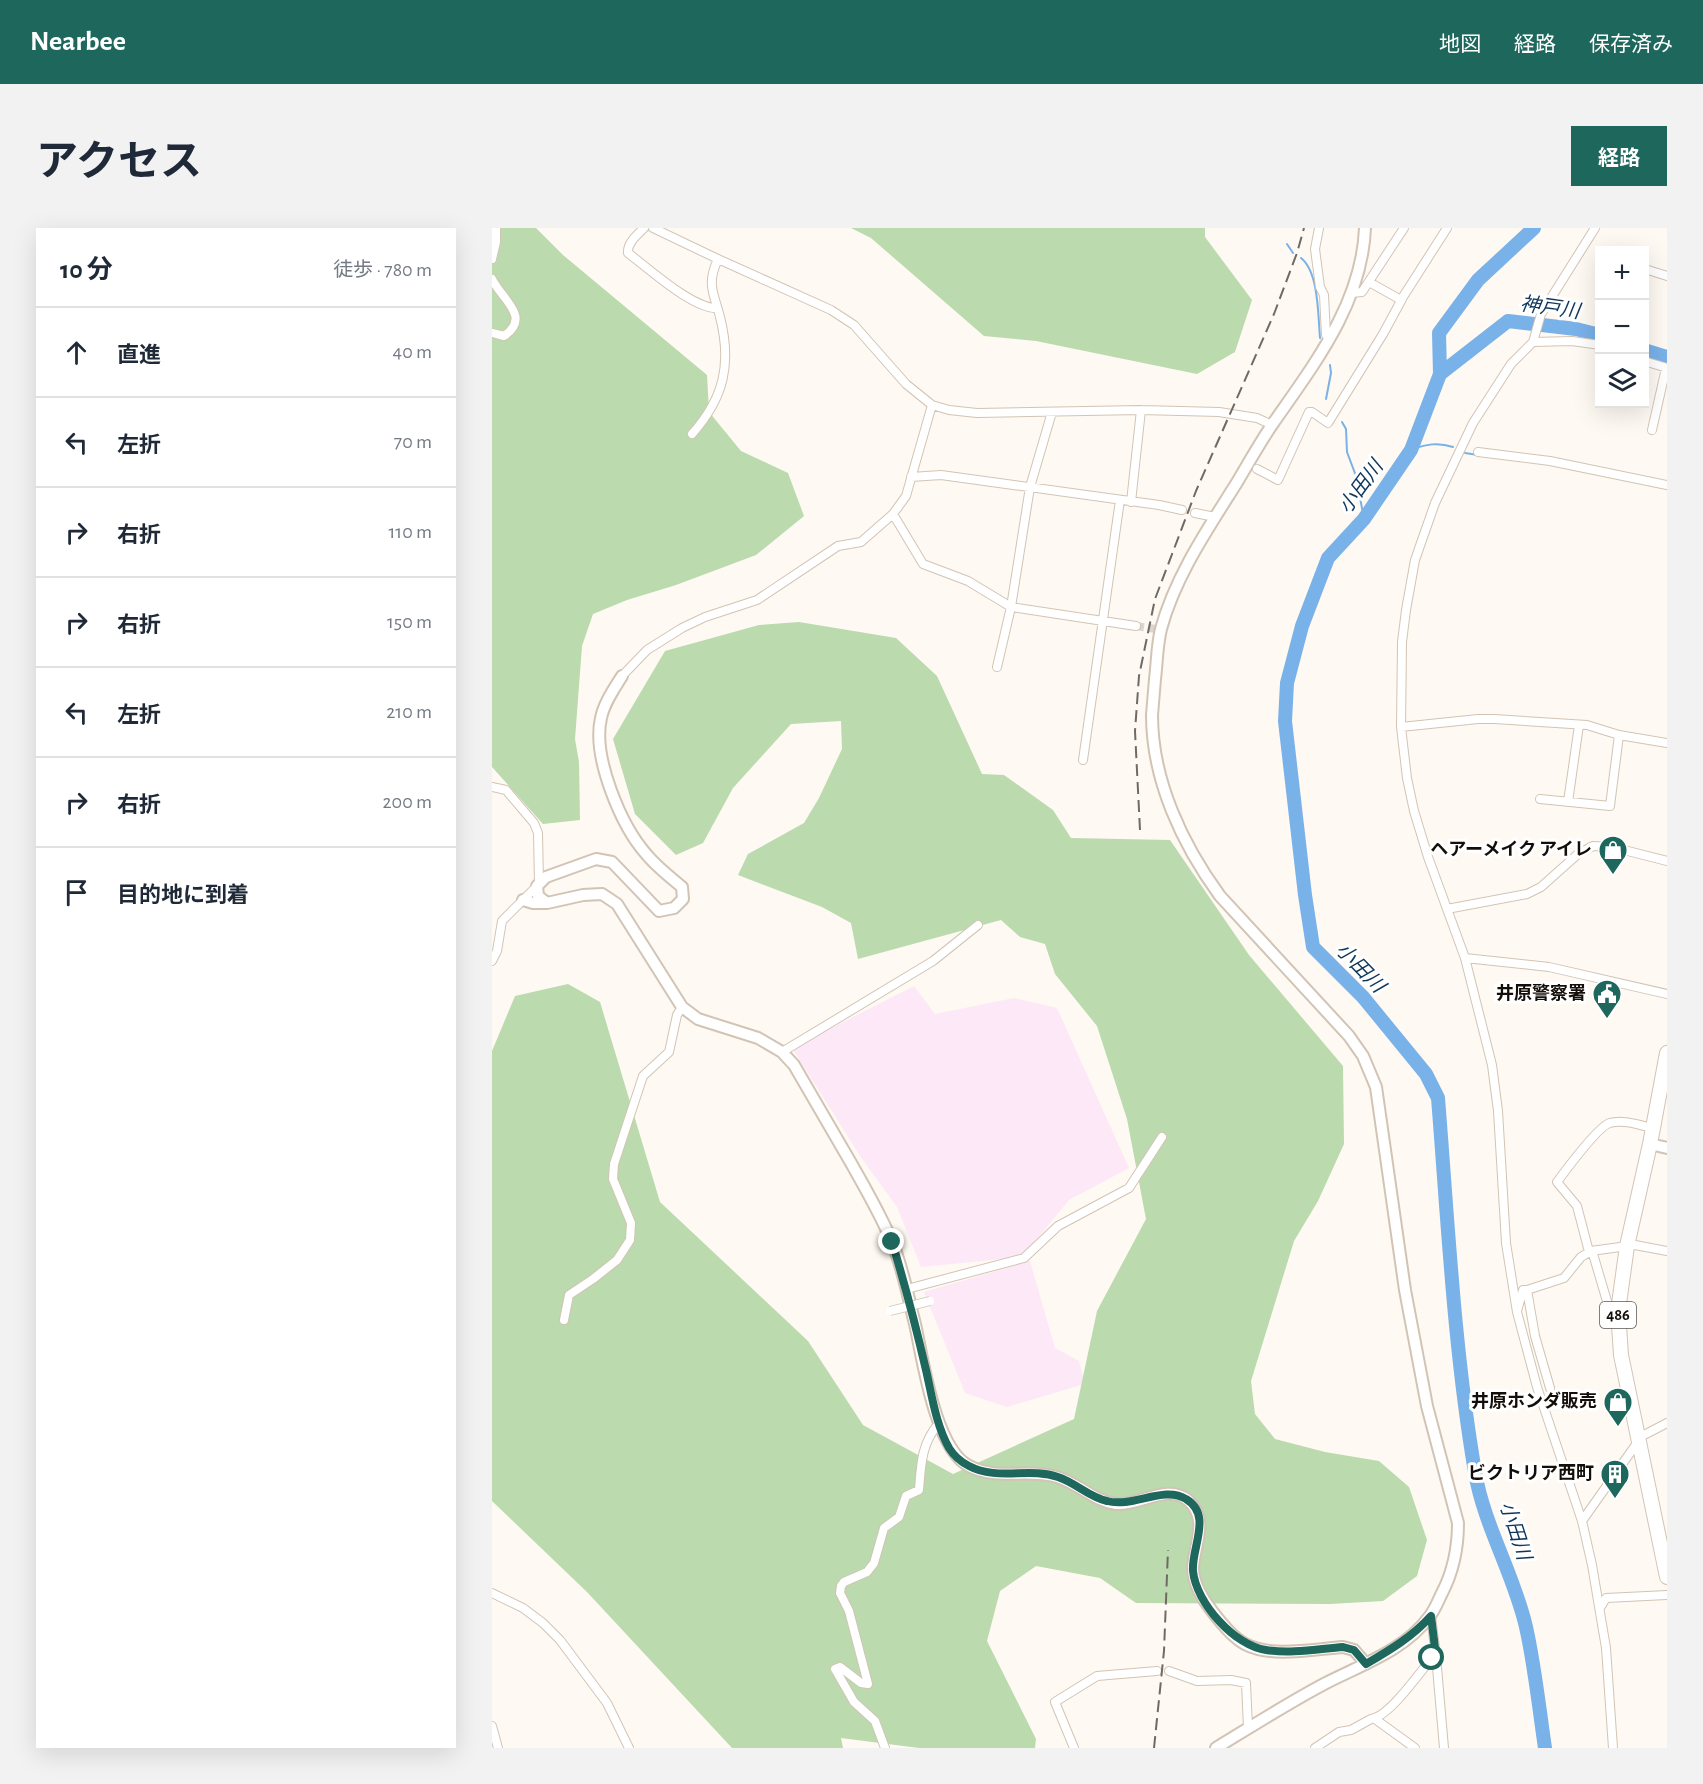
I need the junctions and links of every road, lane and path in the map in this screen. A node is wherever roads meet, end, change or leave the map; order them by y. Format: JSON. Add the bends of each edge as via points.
{"nodes":[{"id":1,"x":496,"y":228,"type":"edge"},
{"id":2,"x":644,"y":228,"type":"edge"},
{"id":3,"x":653,"y":228,"type":"edge"},
{"id":4,"x":1319,"y":228,"type":"edge"},
{"id":5,"x":1365,"y":228,"type":"edge"},
{"id":6,"x":1404,"y":228,"type":"edge"},
{"id":7,"x":1447,"y":228,"type":"edge"},
{"id":8,"x":1595,"y":228,"type":"edge"},
{"id":9,"x":492,"y":259,"type":"edge"},
{"id":10,"x":718,"y":260,"type":"junction"},
{"id":11,"x":1649,"y":270,"type":"edge"},
{"id":12,"x":1667,"y":276,"type":"edge"},
{"id":13,"x":492,"y":279,"type":"edge"},
{"id":14,"x":1369,"y":282,"type":"junction"},
{"id":15,"x":1352,"y":293,"type":"junction"},
{"id":16,"x":1402,"y":299,"type":"junction"},
{"id":17,"x":717,"y":308,"type":"junction"},
{"id":18,"x":492,"y":333,"type":"edge"},
{"id":19,"x":1330,"y":339,"type":"junction"},
{"id":20,"x":1534,"y":339,"type":"junction"},
{"id":21,"x":1595,"y":344,"type":"edge"},
{"id":22,"x":1649,"y":363,"type":"edge"},
{"id":23,"x":1667,"y":368,"type":"edge"},
{"id":24,"x":932,"y":405,"type":"junction"},
{"id":25,"x":1141,"y":410,"type":"junction"},
{"id":26,"x":1052,"y":412,"type":"junction"},
{"id":27,"x":1272,"y":425,"type":"junction"},
{"id":28,"x":1652,"y":430,"type":"dead end"},
{"id":29,"x":692,"y":434,"type":"dead end"},
{"id":30,"x":1478,"y":452,"type":"dead end"},
{"id":31,"x":1257,"y":469,"type":"dead end"},
{"id":32,"x":910,"y":477,"type":"junction"},
{"id":33,"x":1667,"y":485,"type":"edge"},
{"id":34,"x":1030,"y":487,"type":"junction"},
{"id":35,"x":1120,"y":500,"type":"junction"},
{"id":36,"x":1131,"y":502,"type":"junction"},
{"id":37,"x":1182,"y":510,"type":"dead end"},
{"id":38,"x":1195,"y":513,"type":"dead end"},
{"id":39,"x":893,"y":514,"type":"junction"},
{"id":40,"x":1215,"y":517,"type":"junction"},
{"id":41,"x":1011,"y":607,"type":"junction"},
{"id":42,"x":1102,"y":622,"type":"junction"},
{"id":43,"x":1136,"y":627,"type":"tunnel mouth"},
{"id":44,"x":997,"y":667,"type":"dead end"},
{"id":45,"x":621,"y":676,"type":"joint"},
{"id":46,"x":1579,"y":725,"type":"junction"},
{"id":47,"x":1401,"y":727,"type":"junction"},
{"id":48,"x":1619,"y":735,"type":"junction"},
{"id":49,"x":1667,"y":743,"type":"edge"},
{"id":50,"x":1083,"y":760,"type":"dead end"},
{"id":51,"x":492,"y":787,"type":"edge"},
{"id":52,"x":1540,"y":799,"type":"dead end"},
{"id":53,"x":1568,"y":801,"type":"junction"},
{"id":54,"x":1667,"y":861,"type":"edge"},
{"id":55,"x":538,"y":885,"type":"junction"},
{"id":56,"x":524,"y":900,"type":"junction"},
{"id":57,"x":547,"y":903,"type":"junction"},
{"id":58,"x":1448,"y":909,"type":"junction"},
{"id":59,"x":978,"y":925,"type":"dead end"},
{"id":60,"x":1465,"y":958,"type":"junction"},
{"id":61,"x":492,"y":961,"type":"edge"},
{"id":62,"x":1667,"y":994,"type":"edge"},
{"id":63,"x":682,"y":1008,"type":"junction"},
{"id":64,"x":782,"y":1052,"type":"junction"},
{"id":65,"x":1667,"y":1053,"type":"edge"},
{"id":66,"x":1652,"y":1128,"type":"junction"},
{"id":67,"x":1162,"y":1137,"type":"dead end"},
{"id":68,"x":1650,"y":1144,"type":"junction"},
{"id":69,"x":1667,"y":1148,"type":"edge"},
{"id":70,"x":1628,"y":1246,"type":"junction"},
{"id":71,"x":1591,"y":1251,"type":"junction"},
{"id":72,"x":1667,"y":1251,"type":"edge"},
{"id":73,"x":1510,"y":1271,"type":"junction"},
{"id":74,"x":907,"y":1289,"type":"junction"},
{"id":75,"x":1525,"y":1290,"type":"junction"},
{"id":76,"x":930,"y":1301,"type":"dead end"},
{"id":77,"x":890,"y":1311,"type":"dead end"},
{"id":78,"x":1618,"y":1311,"type":"junction"},
{"id":79,"x":1517,"y":1312,"type":"junction"},
{"id":80,"x":564,"y":1320,"type":"dead end"},
{"id":81,"x":1544,"y":1364,"type":"junction"},
{"id":82,"x":1537,"y":1388,"type":"junction"},
{"id":83,"x":1551,"y":1388,"type":"dead end"},
{"id":84,"x":939,"y":1423,"type":"junction"},
{"id":85,"x":1667,"y":1424,"type":"edge"},
{"id":86,"x":1639,"y":1441,"type":"junction"},
{"id":87,"x":1582,"y":1521,"type":"junction"},
{"id":88,"x":1667,"y":1577,"type":"edge"},
{"id":89,"x":492,"y":1593,"type":"edge"},
{"id":90,"x":1667,"y":1595,"type":"edge"},
{"id":91,"x":1600,"y":1608,"type":"junction"},
{"id":92,"x":1431,"y":1616,"type":"junction"},
{"id":93,"x":1436,"y":1656,"type":"junction"},
{"id":94,"x":1366,"y":1664,"type":"junction"},
{"id":95,"x":1157,"y":1671,"type":"dead end"},
{"id":96,"x":1169,"y":1671,"type":"dead end"},
{"id":97,"x":1375,"y":1719,"type":"junction"},
{"id":98,"x":492,"y":1726,"type":"edge"},
{"id":99,"x":1248,"y":1728,"type":"junction"},
{"id":100,"x":498,"y":1748,"type":"edge"},
{"id":101,"x":629,"y":1748,"type":"edge"},
{"id":102,"x":885,"y":1748,"type":"edge"},
{"id":103,"x":1074,"y":1748,"type":"edge"},
{"id":104,"x":1216,"y":1748,"type":"edge"},
{"id":105,"x":1315,"y":1748,"type":"edge"},
{"id":106,"x":1415,"y":1748,"type":"edge"},
{"id":107,"x":1444,"y":1748,"type":"edge"},
{"id":108,"x":1613,"y":1748,"type":"edge"}],
"edges":[{"from":1,"to":9,"type":"street"},
{"from":2,"to":17,"type":"street","via":[[631,242],[628,253],[693,301]]},
{"from":3,"to":10,"type":"street"},
{"from":4,"to":19,"type":"street","via":[[1315,249],[1324,295],[1326,335]]},
{"from":5,"to":15,"type":"street","via":[[1363,258]]},
{"from":6,"to":14,"type":"street"},
{"from":7,"to":16,"type":"street"},
{"from":8,"to":20,"type":"street","via":[[1540,317]]},
{"from":10,"to":17,"type":"street","via":[[711,280]]},
{"from":10,"to":24,"type":"street","via":[[831,310],[854,325],[906,384]]},
{"from":11,"to":12,"type":"street"},
{"from":13,"to":18,"type":"street","via":[[517,320],[514,329],[504,336]]},
{"from":14,"to":15,"type":"street","via":[[1362,292]]},
{"from":14,"to":16,"type":"street"},
{"from":15,"to":19,"type":"street"},
{"from":16,"to":31,"type":"street","via":[[1328,423],[1309,412],[1278,480]]},
{"from":17,"to":29,"type":"street","via":[[723,333],[721,392],[711,412]]},
{"from":19,"to":27,"type":"street"},
{"from":20,"to":21,"type":"street"},
{"from":20,"to":47,"type":"street","via":[[1511,364],[1473,423],[1420,542],[1402,642]]},
{"from":22,"to":23,"type":"street"},
{"from":23,"to":28,"type":"street"},
{"from":24,"to":26,"type":"street","via":[[977,413]]},
{"from":24,"to":32,"type":"street"},
{"from":25,"to":26,"type":"street"},
{"from":25,"to":27,"type":"street","via":[[1219,412],[1257,417]]},
{"from":25,"to":36,"type":"street"},
{"from":26,"to":34,"type":"street"},
{"from":27,"to":40,"type":"street"},
{"from":30,"to":33,"type":"street","via":[[1550,460]]},
{"from":32,"to":34,"type":"street","via":[[941,475]]},
{"from":32,"to":39,"type":"street","via":[[906,496]]},
{"from":34,"to":35,"type":"street"},
{"from":34,"to":41,"type":"street"},
{"from":35,"to":36,"type":"street"},
{"from":35,"to":42,"type":"street"},
{"from":36,"to":37,"type":"street"},
{"from":38,"to":40,"type":"street"},
{"from":39,"to":41,"type":"street","via":[[923,564],[968,581]]},
{"from":39,"to":45,"type":"street","via":[[861,542],[838,546],[758,600],[682,628],[647,650]]},
{"from":40,"to":92,"type":"street","via":[[1182,574],[1159,629],[1152,716],[1157,758],[1167,799],[1201,870],[1220,896],[1349,1036],[1363,1056],[1376,1087],[1405,1290],[1425,1395],[1458,1522],[1455,1562]]},
{"from":41,"to":42,"type":"street"},
{"from":41,"to":44,"type":"street"},
{"from":42,"to":43,"type":"street"},
{"from":42,"to":50,"type":"street"},
{"from":45,"to":55,"type":"street","via":[[601,718],[600,756],[619,812],[647,855],[682,887],[683,899],[674,908],[659,911],[612,862],[596,859],[554,873]]},
{"from":46,"to":47,"type":"street","via":[[1478,718]]},
{"from":46,"to":48,"type":"street"},
{"from":46,"to":53,"type":"street"},
{"from":47,"to":58,"type":"street","via":[[1414,811]]},
{"from":48,"to":49,"type":"street"},
{"from":48,"to":53,"type":"street","via":[[1610,806]]},
{"from":51,"to":55,"type":"street","via":[[506,790],[534,823],[538,833]]},
{"from":52,"to":53,"type":"street"},
{"from":54,"to":58,"type":"street","via":[[1593,846],[1527,894]]},
{"from":55,"to":56,"type":"street"},
{"from":55,"to":57,"type":"street","via":[[538,896]]},
{"from":56,"to":57,"type":"street"},
{"from":56,"to":61,"type":"street","via":[[502,921]]},
{"from":57,"to":63,"type":"street","via":[[602,894],[616,904]]},
{"from":58,"to":60,"type":"street"},
{"from":59,"to":64,"type":"street","via":[[933,961]]},
{"from":60,"to":62,"type":"street","via":[[1550,966]]},
{"from":60,"to":73,"type":"street","via":[[1496,1088]]},
{"from":63,"to":64,"type":"street","via":[[698,1019],[758,1038]]},
{"from":63,"to":80,"type":"street","via":[[669,1052],[643,1076],[614,1164],[613,1179],[631,1223],[630,1240],[617,1260],[569,1295]]},
{"from":64,"to":74,"type":"street","via":[[794,1065],[865,1188],[892,1242]]},
{"from":65,"to":66,"type":"highway","number":"486"},
{"from":66,"to":68,"type":"highway","number":"486"},
{"from":66,"to":71,"type":"street","via":[[1609,1123],[1557,1182],[1577,1206]]},
{"from":67,"to":74,"type":"street","via":[[1129,1188],[1058,1226],[1024,1258]]},
{"from":68,"to":69,"type":"street"},
{"from":68,"to":70,"type":"highway","number":"486"},
{"from":70,"to":71,"type":"street"},
{"from":70,"to":72,"type":"street"},
{"from":70,"to":78,"type":"highway","number":"486"},
{"from":71,"to":75,"type":"street","via":[[1564,1278]]},
{"from":71,"to":78,"type":"street","via":[[1609,1308]]},
{"from":73,"to":75,"type":"street"},
{"from":73,"to":79,"type":"street"},
{"from":74,"to":84,"type":"street"},
{"from":75,"to":79,"type":"street"},
{"from":75,"to":81,"type":"street"},
{"from":76,"to":77,"type":"street","bridge":true},
{"from":78,"to":86,"type":"highway","number":"486","via":[[1621,1355]]},
{"from":79,"to":82,"type":"street"},
{"from":81,"to":82,"type":"street"},
{"from":81,"to":83,"type":"street"},
{"from":82,"to":87,"type":"street"},
{"from":84,"to":94,"type":"street","via":[[956,1457],[986,1473],[1058,1477],[1118,1504],[1172,1494],[1186,1498],[1199,1516],[1193,1571],[1199,1590],[1230,1633],[1244,1644],[1264,1650],[1343,1647],[1354,1650]]},
{"from":84,"to":102,"type":"street","via":[[923,1449],[919,1490],[906,1496],[900,1516],[884,1528],[871,1568],[841,1586],[868,1684],[840,1666],[835,1669],[854,1702],[875,1721]]},
{"from":85,"to":86,"type":"street"},
{"from":86,"to":87,"type":"street"},
{"from":86,"to":88,"type":"highway","number":"486"},
{"from":87,"to":91,"type":"street"},
{"from":89,"to":101,"type":"street","via":[[523,1608],[560,1640],[607,1703]]},
{"from":90,"to":91,"type":"street","via":[[1606,1598]]},
{"from":91,"to":108,"type":"street"},
{"from":92,"to":93,"type":"street"},
{"from":92,"to":94,"type":"street","via":[[1397,1646]]},
{"from":93,"to":97,"type":"street"},
{"from":93,"to":107,"type":"street"},
{"from":94,"to":99,"type":"street"},
{"from":95,"to":103,"type":"street","via":[[1097,1676],[1055,1702]]},
{"from":96,"to":99,"type":"street","via":[[1197,1681],[1246,1683]]},
{"from":97,"to":105,"type":"street","via":[[1340,1732]]},
{"from":97,"to":106,"type":"street"},
{"from":98,"to":100,"type":"street"},
{"from":99,"to":104,"type":"street"}]}
